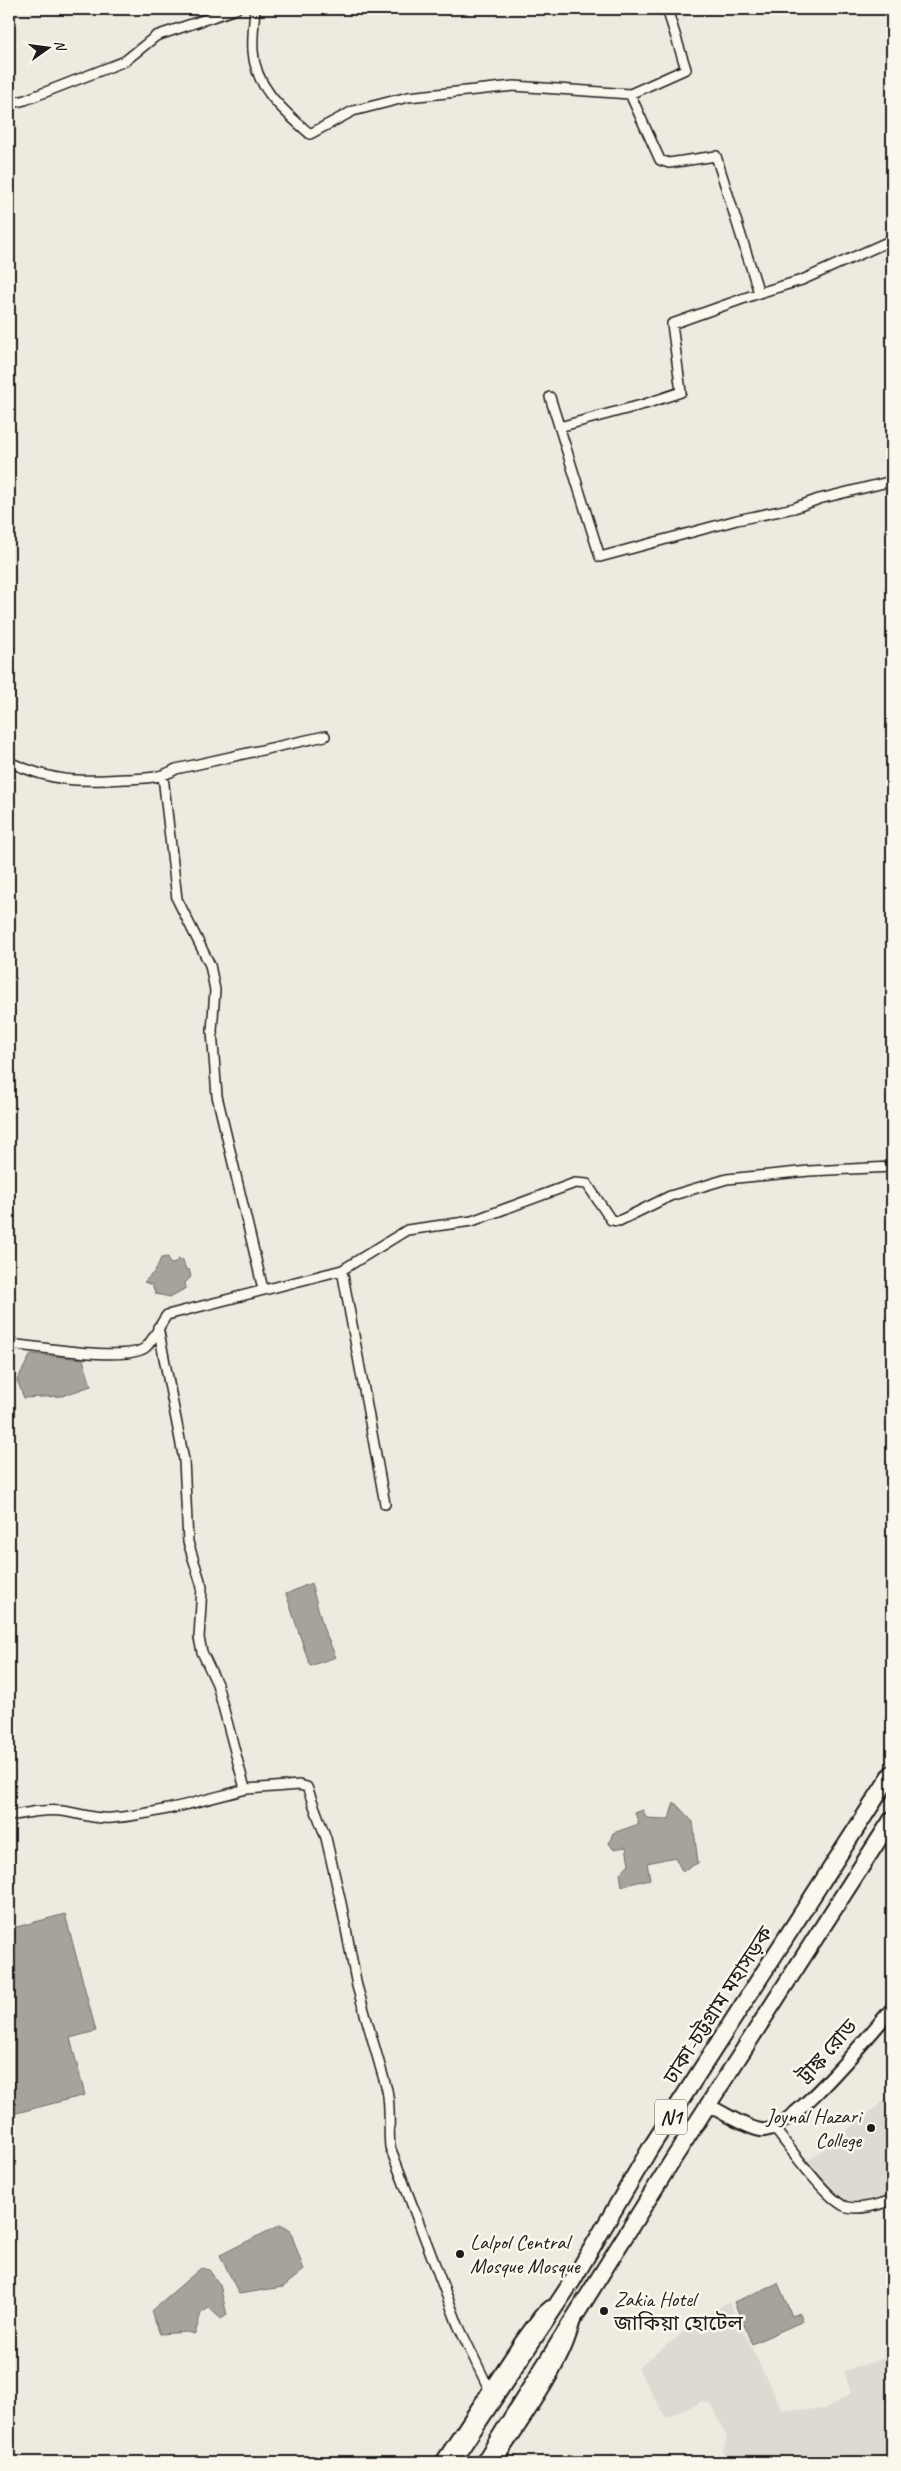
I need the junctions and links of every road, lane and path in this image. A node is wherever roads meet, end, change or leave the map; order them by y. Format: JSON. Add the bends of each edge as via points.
{"nodes":[{"id":1,"x":236,"y":9,"type":"edge"},
{"id":2,"x":254,"y":9,"type":"edge"},
{"id":3,"x":666,"y":9,"type":"edge"},
{"id":4,"x":630,"y":94,"type":"junction"},
{"id":5,"x":9,"y":104,"type":"edge"},
{"id":6,"x":892,"y":240,"type":"edge"},
{"id":7,"x":759,"y":293,"type":"junction"},
{"id":8,"x":550,"y":397,"type":"dead end"},
{"id":9,"x":559,"y":427,"type":"junction"},
{"id":10,"x":892,"y":481,"type":"edge"},
{"id":11,"x":325,"y":736,"type":"dead end"},
{"id":12,"x":9,"y":762,"type":"edge"},
{"id":13,"x":163,"y":776,"type":"junction"},
{"id":14,"x":892,"y":1167,"type":"edge"},
{"id":15,"x":342,"y":1270,"type":"junction"},
{"id":16,"x":263,"y":1289,"type":"junction"},
{"id":17,"x":158,"y":1327,"type":"junction"},
{"id":18,"x":9,"y":1344,"type":"edge"},
{"id":19,"x":385,"y":1504,"type":"dead end"},
{"id":20,"x":892,"y":1773,"type":"edge"},
{"id":21,"x":248,"y":1789,"type":"junction"},
{"id":22,"x":9,"y":1816,"type":"edge"},
{"id":23,"x":892,"y":1819,"type":"edge"},
{"id":24,"x":786,"y":1940,"type":"junction"},
{"id":25,"x":807,"y":1952,"type":"junction"},
{"id":26,"x":764,"y":1973,"type":"junction"},
{"id":27,"x":784,"y":1989,"type":"junction"},
{"id":28,"x":892,"y":2009,"type":"edge"},
{"id":29,"x":708,"y":2106,"type":"junction"},
{"id":30,"x":774,"y":2128,"type":"junction"},
{"id":31,"x":652,"y":2147,"type":"junction"},
{"id":32,"x":672,"y":2162,"type":"junction"},
{"id":33,"x":892,"y":2200,"type":"edge"},
{"id":34,"x":559,"y":2300,"type":"junction"},
{"id":35,"x":575,"y":2316,"type":"junction"},
{"id":36,"x":489,"y":2389,"type":"junction"},
{"id":37,"x":442,"y":2462,"type":"edge"},
{"id":38,"x":452,"y":2462,"type":"edge"},
{"id":39,"x":484,"y":2462,"type":"edge"},
{"id":40,"x":495,"y":2462,"type":"edge"}],
"edges":[{"from":1,"to":5,"type":"street","via":[[156,36],[125,61]]},
{"from":2,"to":4,"type":"street","via":[[252,50],[256,72],[274,101],[310,134],[353,110],[408,97],[514,86]]},
{"from":3,"to":4,"type":"street","via":[[686,69]]},
{"from":4,"to":7,"type":"street","via":[[660,160],[669,163],[716,156]]},
{"from":6,"to":7,"type":"street","via":[[802,280]]},
{"from":7,"to":9,"type":"street","via":[[672,324],[681,392]]},
{"from":8,"to":9,"type":"street"},
{"from":9,"to":10,"type":"street","via":[[600,557]]},
{"from":11,"to":13,"type":"street","via":[[176,769]]},
{"from":12,"to":13,"type":"street","via":[[36,774],[77,782]]},
{"from":13,"to":16,"type":"street","via":[[177,899],[210,965],[215,990],[212,1031],[217,1096]]},
{"from":14,"to":15,"type":"street","via":[[727,1179],[670,1196],[619,1221],[611,1220],[587,1184],[575,1183],[472,1221],[407,1230]]},
{"from":15,"to":16,"type":"street"},
{"from":15,"to":19,"type":"street"},
{"from":16,"to":17,"type":"street","via":[[167,1315]]},
{"from":17,"to":18,"type":"street","via":[[146,1347],[137,1352],[107,1354]]},
{"from":17,"to":21,"type":"street","via":[[184,1460],[188,1542],[202,1587],[199,1638],[217,1684],[244,1785]]},
{"from":20,"to":24,"type":"highway","name":"ঢাকা-চট্টগ্রাম মহাসড়ক","number":"N1"},
{"from":21,"to":22,"type":"street","via":[[174,1808],[111,1818],[92,1818],[61,1811]]},
{"from":21,"to":36,"type":"street","via":[[307,1787],[326,1838],[356,1986],[387,2090],[390,2147],[458,2325]]},
{"from":23,"to":25,"type":"highway","number":"N1"},
{"from":24,"to":25,"type":"highway","via":[[786,1949],[792,1955],[800,1957]]},
{"from":24,"to":26,"type":"highway","name":"ঢাকা-চট্টগ্রাম মহাসড়ক","number":"N1"},
{"from":25,"to":27,"type":"highway","number":"N1"},
{"from":26,"to":27,"type":"highway","via":[[771,1968],[782,1970],[787,1981]]},
{"from":26,"to":31,"type":"highway","name":"ঢাকা-চট্টগ্রাম মহাসড়ক","number":"N1"},
{"from":27,"to":29,"type":"highway","number":"N1"},
{"from":28,"to":30,"type":"main road","name":"ট্রাঙ্ক রোড","via":[[822,2088]]},
{"from":29,"to":30,"type":"main road","via":[[762,2130]]},
{"from":29,"to":32,"type":"highway","number":"N1"},
{"from":30,"to":33,"type":"street","via":[[815,2179],[844,2206],[858,2208]]},
{"from":31,"to":32,"type":"highway"},
{"from":31,"to":34,"type":"highway","name":"ঢাকা-চট্টগ্রাম মহাসড়ক","number":"N1"},
{"from":32,"to":35,"type":"highway","number":"N1"},
{"from":34,"to":36,"type":"main road","via":[[540,2316]]},
{"from":34,"to":38,"type":"highway","name":"ঢাকা-চট্টগ্রাম মহাসড়ক","number":"N1"},
{"from":35,"to":39,"type":"highway","number":"N1"},
{"from":35,"to":40,"type":"main road","via":[[569,2340]]},
{"from":36,"to":37,"type":"main road"}]}
